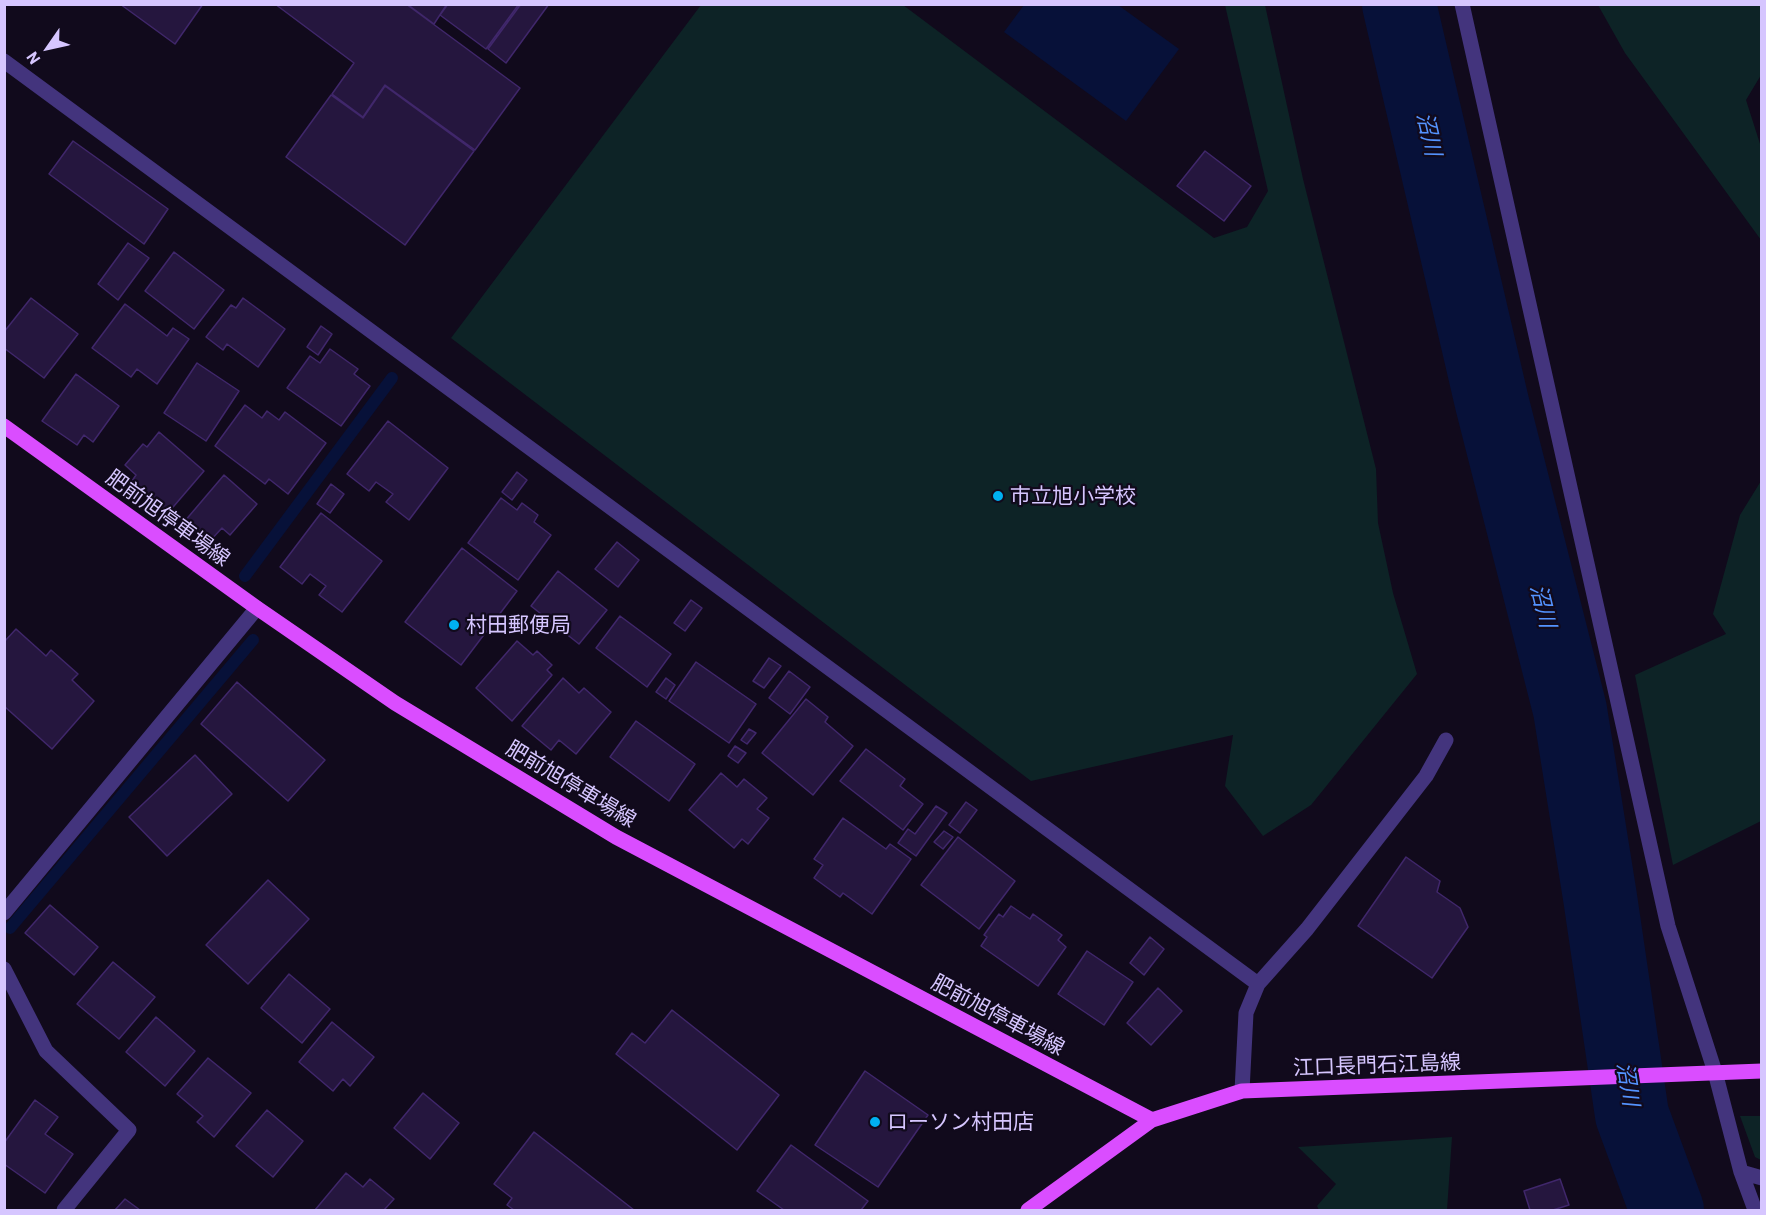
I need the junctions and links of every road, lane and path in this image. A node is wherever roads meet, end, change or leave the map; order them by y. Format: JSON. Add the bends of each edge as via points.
{"nodes":[{"id":1,"x":1462,"y":4,"type":"edge"},
{"id":2,"x":4,"y":62,"type":"edge"},
{"id":3,"x":4,"y":426,"type":"edge"},
{"id":4,"x":257,"y":608,"type":"junction"},
{"id":5,"x":1446,"y":740,"type":"dead end"},
{"id":6,"x":4,"y":913,"type":"edge"},
{"id":7,"x":4,"y":969,"type":"edge"},
{"id":8,"x":1258,"y":984,"type":"junction"},
{"id":9,"x":1761,"y":1071,"type":"edge"},
{"id":10,"x":1715,"y":1072,"type":"junction"},
{"id":11,"x":1242,"y":1091,"type":"junction"},
{"id":12,"x":1152,"y":1120,"type":"junction"},
{"id":13,"x":1741,"y":1172,"type":"junction"},
{"id":14,"x":1761,"y":1178,"type":"edge"},
{"id":15,"x":64,"y":1210,"type":"edge"},
{"id":16,"x":1028,"y":1210,"type":"edge"},
{"id":17,"x":1755,"y":1210,"type":"edge"}],
"edges":[{"from":1,"to":10,"type":"street","via":[[1668,926]]},
{"from":2,"to":8,"type":"street"},
{"from":3,"to":4,"type":"main road","name":"肥前旭停車場線"},
{"from":4,"to":6,"type":"street"},
{"from":4,"to":12,"type":"main road","name":"肥前旭停車場線","via":[[395,703],[616,837]]},
{"from":5,"to":8,"type":"street","via":[[1426,776]]},
{"from":7,"to":15,"type":"street","via":[[46,1051],[129,1130]]},
{"from":8,"to":11,"type":"street","via":[[1246,1013]]},
{"from":9,"to":10,"type":"main road","name":"江口長門石江島線"},
{"from":10,"to":11,"type":"main road","name":"江口長門石江島線"},
{"from":10,"to":13,"type":"street"},
{"from":11,"to":12,"type":"main road","name":"江口長門石江島線"},
{"from":12,"to":16,"type":"main road","name":"江口長門石江島線"},
{"from":13,"to":14,"type":"street"},
{"from":13,"to":17,"type":"street"}]}
